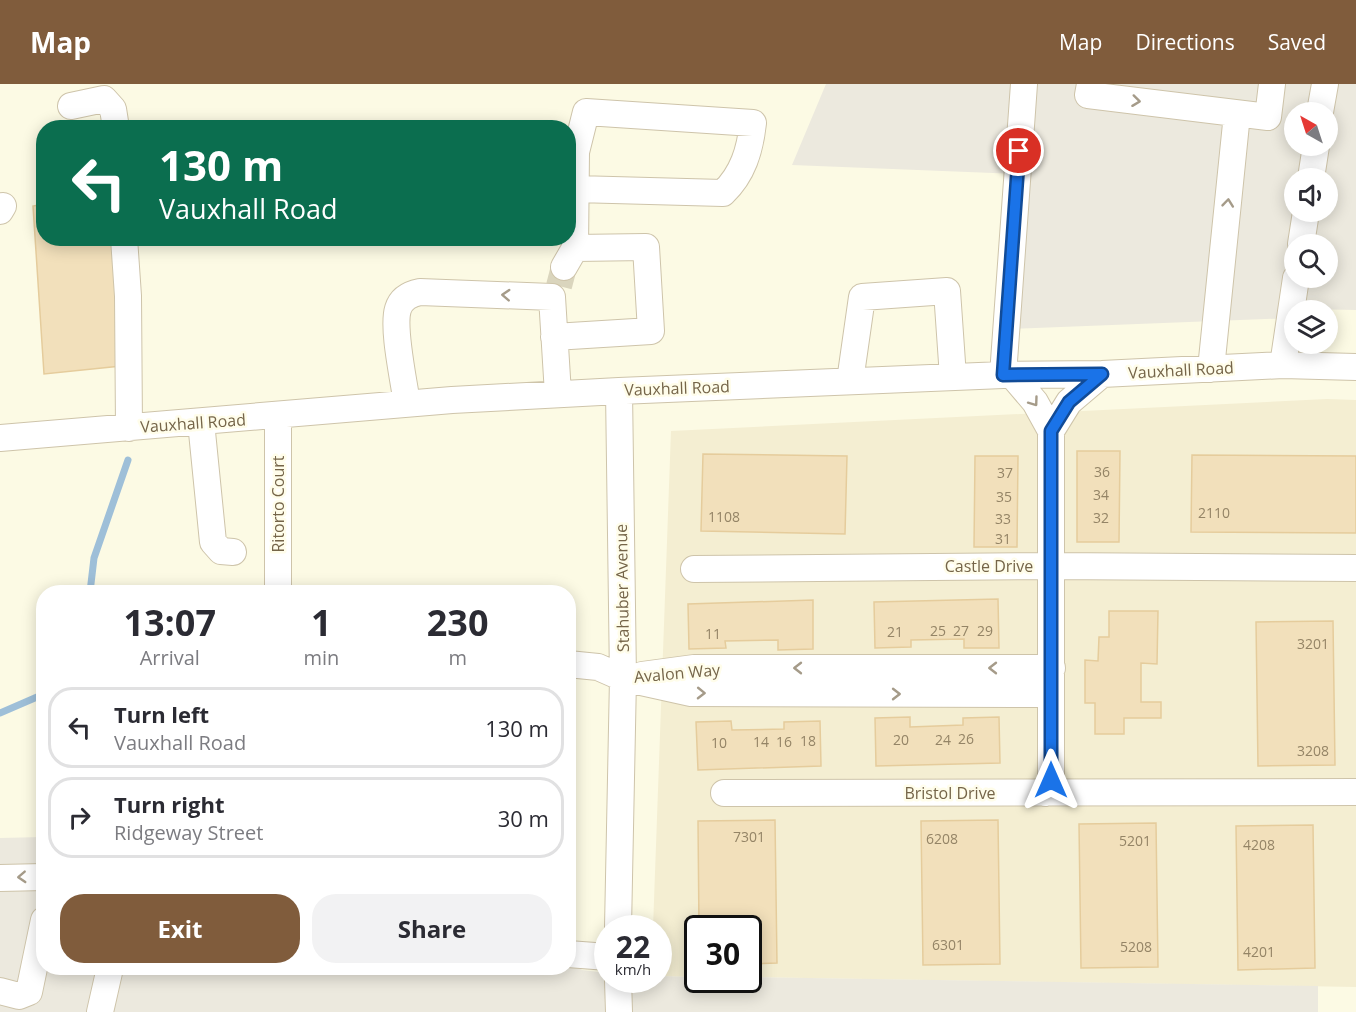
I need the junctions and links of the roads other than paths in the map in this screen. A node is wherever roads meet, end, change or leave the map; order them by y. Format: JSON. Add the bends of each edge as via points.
{"nodes":[{"id":1,"x":1024,"y":84,"type":"edge"},
{"id":2,"x":1090,"y":84,"type":"edge"},
{"id":3,"x":1272,"y":84,"type":"edge"},
{"id":4,"x":1324,"y":84,"type":"edge"},
{"id":5,"x":1321,"y":102,"type":"edge"},
{"id":6,"x":71,"y":106,"type":"dead end"},
{"id":7,"x":1237,"y":114,"type":"junction"},
{"id":8,"x":115,"y":120,"type":"edge"},
{"id":9,"x":576,"y":189,"type":"joint"},
{"id":10,"x":125,"y":246,"type":"edge"},
{"id":11,"x":567,"y":246,"type":"edge"},
{"id":12,"x":563,"y":275,"type":"junction"},
{"id":13,"x":1295,"y":288,"type":"edge"},
{"id":14,"x":555,"y":337,"type":"junction"},
{"id":15,"x":1283,"y":365,"type":"junction"},
{"id":16,"x":1356,"y":367,"type":"edge"},
{"id":17,"x":1211,"y":369,"type":"junction"},
{"id":18,"x":1102,"y":374,"type":"junction"},
{"id":19,"x":1007,"y":375,"type":"junction"},
{"id":20,"x":953,"y":377,"type":"junction"},
{"id":21,"x":850,"y":381,"type":"junction"},
{"id":22,"x":619,"y":390,"type":"junction"},
{"id":23,"x":558,"y":394,"type":"junction"},
{"id":24,"x":407,"y":404,"type":"junction"},
{"id":25,"x":278,"y":416,"type":"junction"},
{"id":26,"x":201,"y":422,"type":"junction"},
{"id":27,"x":129,"y":428,"type":"junction"},
{"id":28,"x":1051,"y":431,"type":"junction"},
{"id":29,"x":0,"y":438,"type":"edge"},
{"id":30,"x":233,"y":552,"type":"dead end"},
{"id":31,"x":1051,"y":566,"type":"junction"},
{"id":32,"x":1356,"y":568,"type":"edge"},
{"id":33,"x":694,"y":569,"type":"dead end"},
{"id":34,"x":278,"y":585,"type":"edge"},
{"id":35,"x":576,"y":665,"type":"edge"},
{"id":36,"x":1052,"y":668,"type":"junction"},
{"id":37,"x":623,"y":678,"type":"junction"},
{"id":38,"x":1052,"y":694,"type":"junction"},
{"id":39,"x":1356,"y":792,"type":"edge"},
{"id":40,"x":724,"y":793,"type":"dead end"},
{"id":41,"x":1045,"y":793,"type":"junction"},
{"id":42,"x":0,"y":878,"type":"edge"},
{"id":43,"x":36,"y":878,"type":"edge"},
{"id":44,"x":618,"y":915,"type":"edge"},
{"id":45,"x":576,"y":955,"type":"edge"},
{"id":46,"x":594,"y":956,"type":"edge"},
{"id":47,"x":36,"y":958,"type":"edge"},
{"id":48,"x":108,"y":975,"type":"edge"},
{"id":49,"x":0,"y":991,"type":"edge"},
{"id":50,"x":618,"y":993,"type":"edge"},
{"id":51,"x":100,"y":1012,"type":"edge"},
{"id":52,"x":619,"y":1012,"type":"edge"}],
"edges":[{"from":1,"to":19,"type":"street"},
{"from":2,"to":7,"type":"street","one_way":true,"via":[[1088,95]]},
{"from":3,"to":7,"type":"street","via":[[1268,117]]},
{"from":4,"to":5,"type":"street"},
{"from":6,"to":8,"type":"street","via":[[104,99],[113,109]]},
{"from":17,"to":7,"type":"street","one_way":true},
{"from":9,"to":9,"type":"street","via":[[576,152],[586,112],[753,123],[735,181],[723,193]]},
{"from":10,"to":27,"type":"street"},
{"from":11,"to":12,"type":"street"},
{"from":12,"to":14,"type":"street"},
{"from":12,"to":14,"type":"street","via":[[646,247],[651,331]]},
{"from":12,"to":24,"type":"street","one_way":true,"via":[[420,292],[407,297],[396,320]]},
{"from":13,"to":15,"type":"street"},
{"from":14,"to":23,"type":"street"},
{"from":15,"to":16,"type":"street","name":"Vauxhall Road"},
{"from":15,"to":17,"type":"street","name":"Vauxhall Road"},
{"from":17,"to":18,"type":"street","name":"Vauxhall Road"},
{"from":18,"to":19,"type":"street","name":"Vauxhall Road"},
{"from":18,"to":28,"type":"street","via":[[1069,402]]},
{"from":19,"to":20,"type":"street","name":"Vauxhall Road"},
{"from":19,"to":28,"type":"street","one_way":true,"via":[[1035,402]]},
{"from":20,"to":21,"type":"street","name":"Vauxhall Road"},
{"from":20,"to":21,"type":"street","via":[[946,291],[862,297]]},
{"from":21,"to":22,"type":"street","name":"Vauxhall Road"},
{"from":22,"to":23,"type":"street","name":"Vauxhall Road"},
{"from":22,"to":37,"type":"street","name":"Stahuber Avenue"},
{"from":23,"to":24,"type":"street","name":"Vauxhall Road"},
{"from":24,"to":25,"type":"street","name":"Vauxhall Road"},
{"from":25,"to":26,"type":"street","name":"Vauxhall Road"},
{"from":25,"to":34,"type":"street","name":"Ritorto Court"},
{"from":26,"to":27,"type":"street","name":"Vauxhall Road"},
{"from":26,"to":30,"type":"street","via":[[213,542],[221,551]]},
{"from":27,"to":29,"type":"street","name":"Vauxhall Road"},
{"from":28,"to":31,"type":"street"},
{"from":31,"to":32,"type":"street","name":"Castle Drive"},
{"from":31,"to":33,"type":"street","name":"Castle Drive"},
{"from":31,"to":36,"type":"street"},
{"from":35,"to":37,"type":"street","via":[[598,667]]},
{"from":36,"to":37,"type":"street","name":"Avalon Way","one_way":true,"via":[[694,668]]},
{"from":36,"to":38,"type":"street"},
{"from":37,"to":38,"type":"street","name":"Avalon Way","one_way":true,"via":[[691,693]]},
{"from":37,"to":44,"type":"street","name":"Stahuber Avenue"},
{"from":38,"to":41,"type":"street","via":[[1051,780]]},
{"from":39,"to":41,"type":"street","name":"Bristol Drive"},
{"from":40,"to":41,"type":"street","name":"Bristol Drive"},
{"from":43,"to":42,"type":"street","one_way":true},
{"from":45,"to":46,"type":"street"},
{"from":47,"to":49,"type":"street","via":[[29,992],[19,996]]},
{"from":48,"to":51,"type":"street"},
{"from":50,"to":52,"type":"street"}]}
